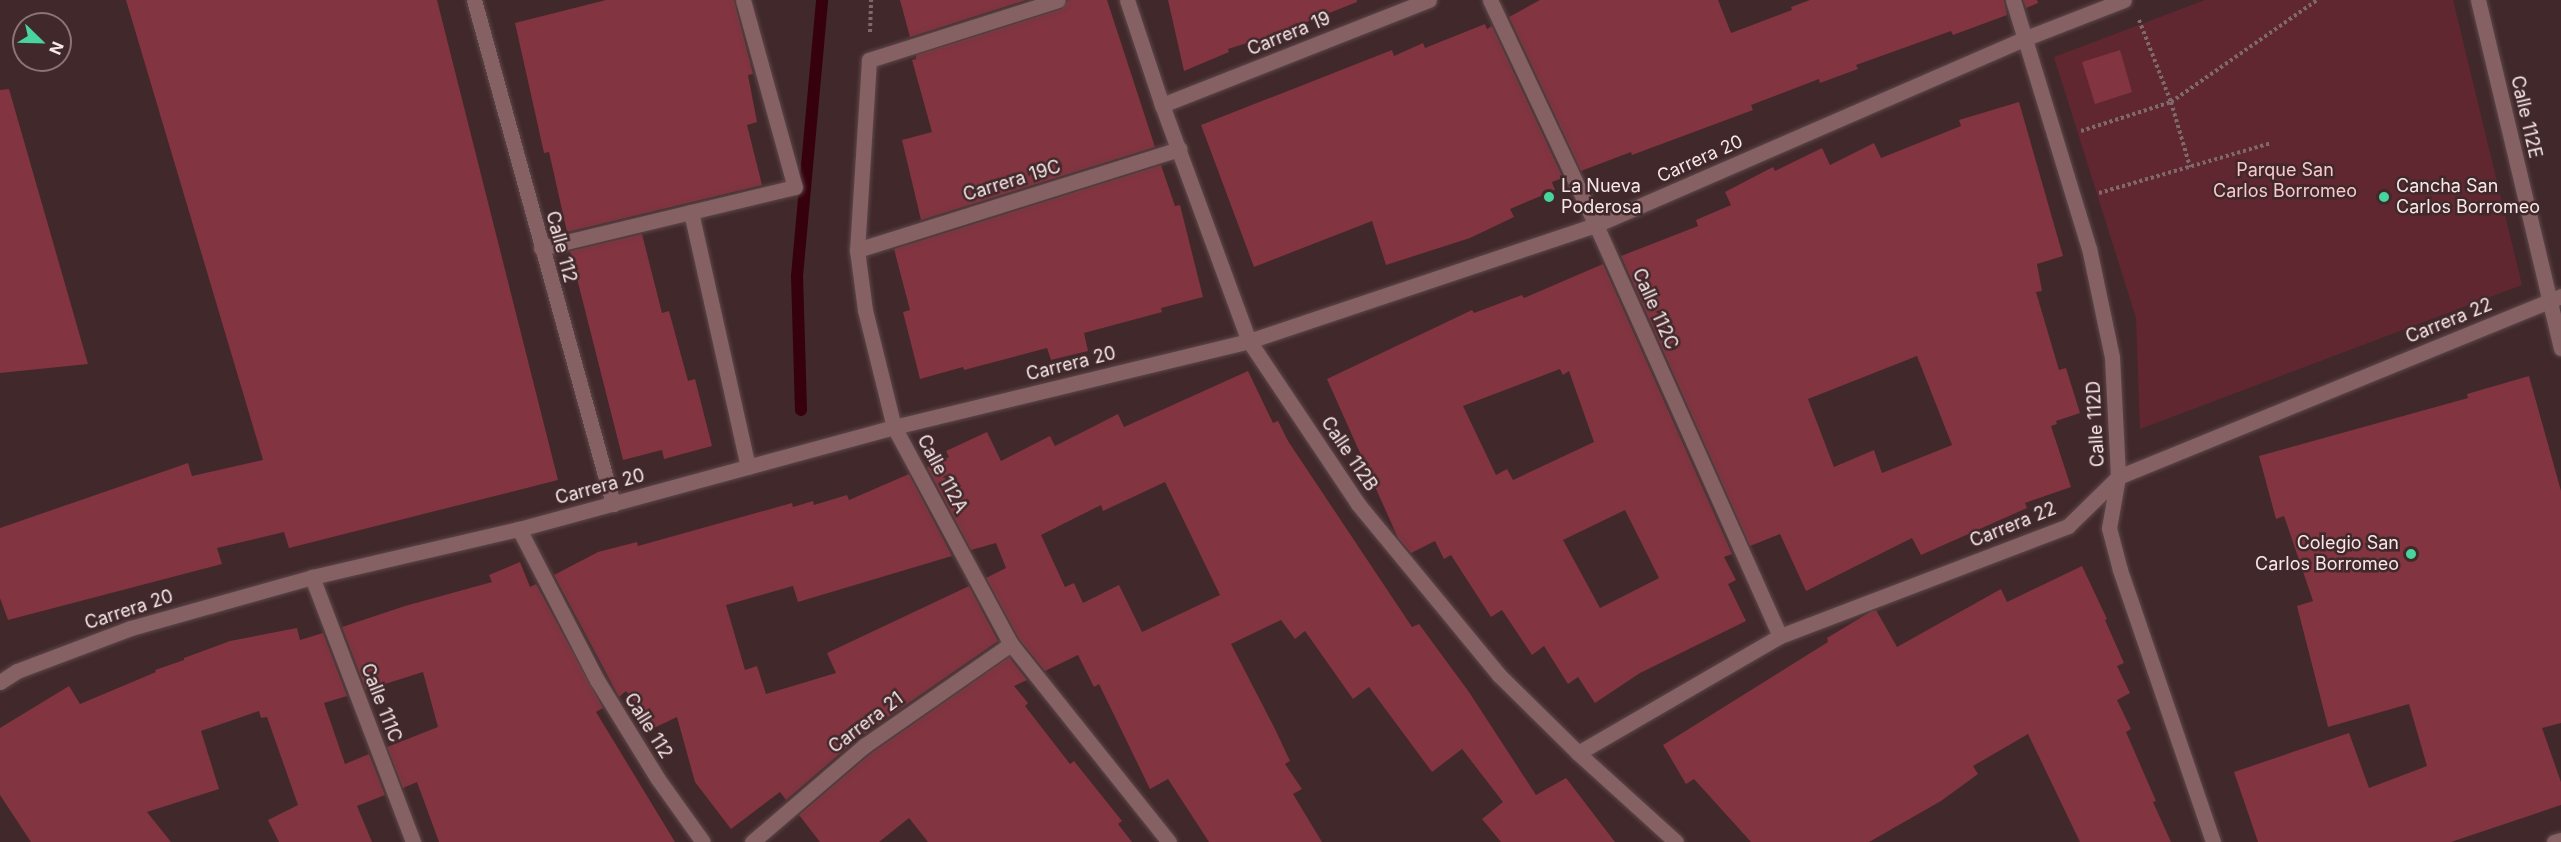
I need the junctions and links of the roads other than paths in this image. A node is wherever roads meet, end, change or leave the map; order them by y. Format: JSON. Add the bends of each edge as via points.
{"nodes":[{"id":1,"x":474,"y":0,"type":"edge"},
{"id":2,"x":743,"y":0,"type":"edge"},
{"id":3,"x":1058,"y":0,"type":"edge"},
{"id":4,"x":1127,"y":0,"type":"edge"},
{"id":5,"x":1430,"y":0,"type":"edge"},
{"id":6,"x":1490,"y":0,"type":"edge"},
{"id":7,"x":2013,"y":0,"type":"edge"},
{"id":8,"x":2478,"y":0,"type":"edge"},
{"id":9,"x":2130,"y":5,"type":"edge"},
{"id":10,"x":2026,"y":38,"type":"junction"},
{"id":11,"x":1162,"y":105,"type":"junction"},
{"id":12,"x":1180,"y":148,"type":"junction"},
{"id":13,"x":691,"y":212,"type":"junction"},
{"id":14,"x":1596,"y":225,"type":"junction"},
{"id":15,"x":541,"y":248,"type":"junction"},
{"id":16,"x":856,"y":250,"type":"junction"},
{"id":17,"x":2555,"y":299,"type":"edge"},
{"id":18,"x":1250,"y":341,"type":"junction"},
{"id":19,"x":2561,"y":348,"type":"edge"},
{"id":20,"x":894,"y":427,"type":"junction"},
{"id":21,"x":748,"y":467,"type":"junction"},
{"id":22,"x":2118,"y":477,"type":"junction"},
{"id":23,"x":613,"y":504,"type":"junction"},
{"id":24,"x":519,"y":529,"type":"junction"},
{"id":25,"x":312,"y":578,"type":"junction"},
{"id":26,"x":1779,"y":636,"type":"junction"},
{"id":27,"x":1011,"y":644,"type":"junction"},
{"id":28,"x":0,"y":682,"type":"edge"},
{"id":29,"x":1578,"y":753,"type":"junction"},
{"id":30,"x":2561,"y":840,"type":"edge"},
{"id":31,"x":413,"y":842,"type":"edge"},
{"id":32,"x":703,"y":842,"type":"edge"},
{"id":33,"x":752,"y":842,"type":"edge"},
{"id":34,"x":1169,"y":842,"type":"edge"},
{"id":35,"x":1676,"y":842,"type":"edge"},
{"id":36,"x":2213,"y":842,"type":"edge"},
{"id":37,"x":2554,"y":842,"type":"edge"}],
"edges":[{"from":1,"to":15,"type":"street","name":"Calle 112"},
{"from":2,"to":13,"type":"street","via":[[795,187]]},
{"from":3,"to":16,"type":"street","name":"Calle 112A","via":[[869,60]]},
{"from":4,"to":11,"type":"street","name":"Calle 112B"},
{"from":5,"to":11,"type":"street","name":"Carrera 19"},
{"from":6,"to":14,"type":"street","name":"Calle 112C"},
{"from":7,"to":10,"type":"street","name":"Calle 112D"},
{"from":8,"to":17,"type":"street","name":"Calle 112E"},
{"from":9,"to":10,"type":"street","name":"Carrera 20"},
{"from":10,"to":14,"type":"street","name":"Carrera 20"},
{"from":10,"to":22,"type":"street","name":"Calle 112D","via":[[2089,248],[2112,357]]},
{"from":11,"to":12,"type":"street","name":"Calle 112B"},
{"from":12,"to":16,"type":"street","name":"Carrera 19C"},
{"from":12,"to":18,"type":"street","name":"Calle 112B"},
{"from":13,"to":15,"type":"street"},
{"from":13,"to":21,"type":"street"},
{"from":14,"to":18,"type":"street","name":"Carrera 20"},
{"from":14,"to":26,"type":"street","name":"Calle 112C"},
{"from":15,"to":23,"type":"street","name":"Calle 112"},
{"from":16,"to":20,"type":"street","name":"Calle 112A","via":[[865,310]]},
{"from":17,"to":19,"type":"street","name":"Calle 112E"},
{"from":17,"to":22,"type":"street","name":"Carrera 22"},
{"from":18,"to":20,"type":"street","name":"Carrera 20"},
{"from":18,"to":29,"type":"street","name":"Calle 112B","via":[[1358,504],[1499,675]]},
{"from":20,"to":21,"type":"street","name":"Carrera 20"},
{"from":20,"to":27,"type":"street","name":"Calle 112A"},
{"from":21,"to":23,"type":"street","name":"Carrera 20"},
{"from":22,"to":26,"type":"street","name":"Carrera 22","via":[[2068,526]]},
{"from":22,"to":36,"type":"street","name":"Calle 112D","via":[[2109,528]]},
{"from":23,"to":24,"type":"street","name":"Carrera 20"},
{"from":24,"to":25,"type":"street","name":"Carrera 20"},
{"from":24,"to":32,"type":"street","name":"Calle 112","via":[[597,680],[658,779]]},
{"from":25,"to":28,"type":"street","name":"Carrera 20","via":[[131,628],[17,671]]},
{"from":25,"to":31,"type":"street","name":"Calle 111C"},
{"from":26,"to":29,"type":"street","name":"Carrera 22"},
{"from":27,"to":33,"type":"street","name":"Carrera 21","via":[[864,746]]},
{"from":27,"to":34,"type":"street","name":"Calle 112A"},
{"from":29,"to":35,"type":"street","name":"Calle 112B"},
{"from":30,"to":37,"type":"street"}]}
